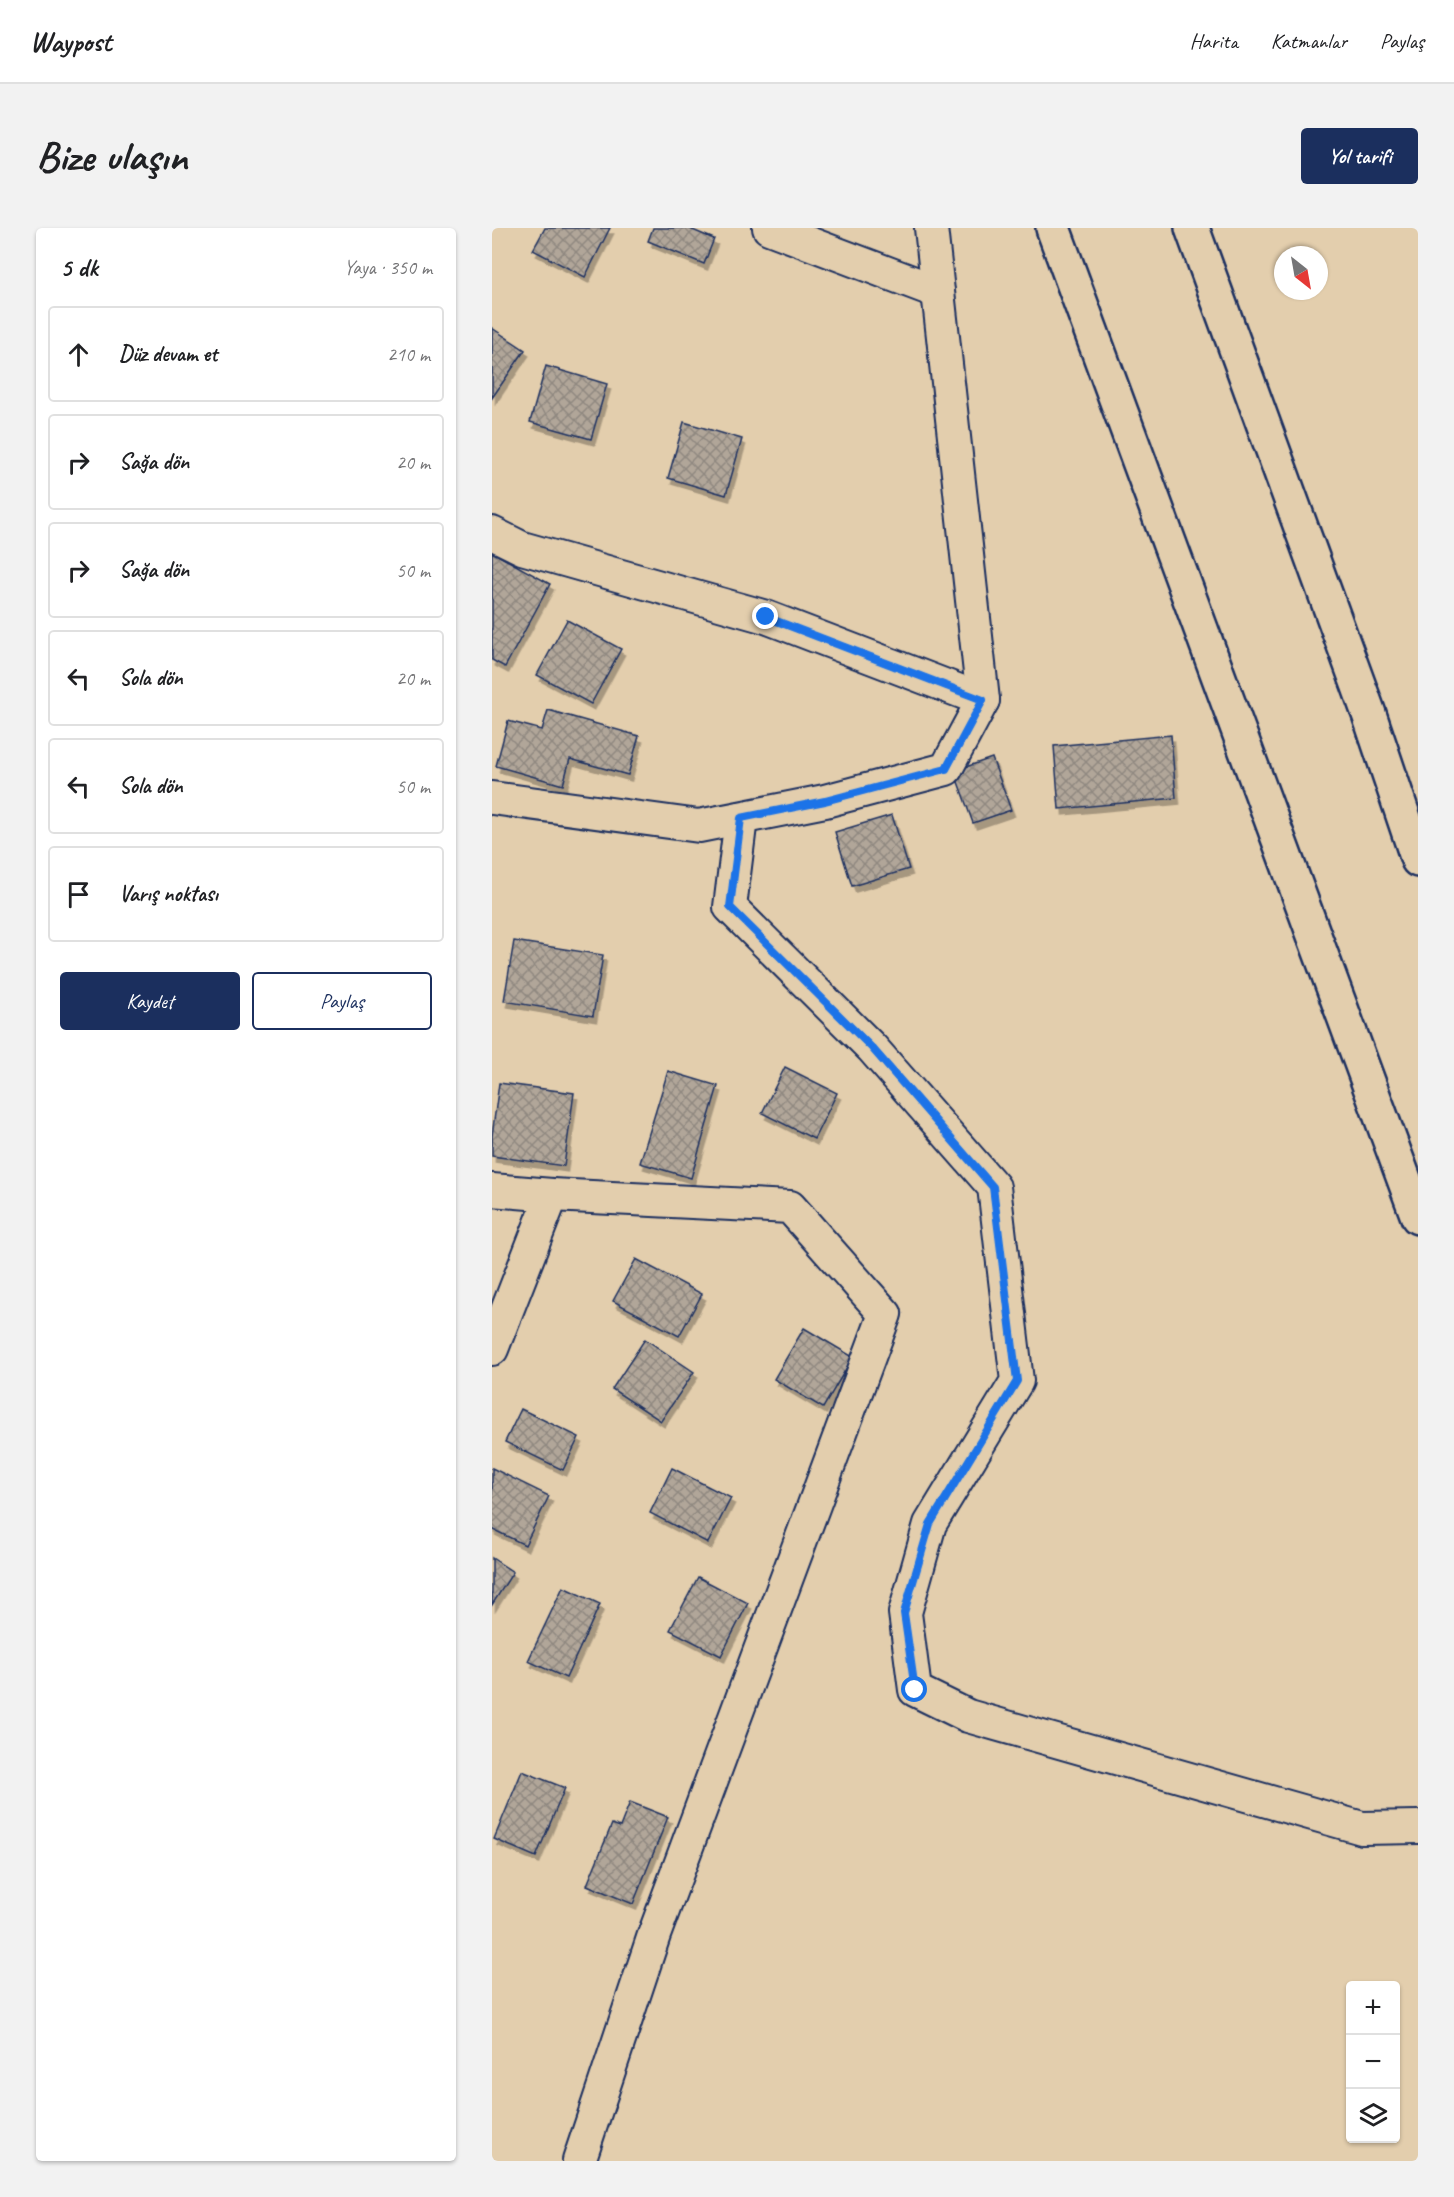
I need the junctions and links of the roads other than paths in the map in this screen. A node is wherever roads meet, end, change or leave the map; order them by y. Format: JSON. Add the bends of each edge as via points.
{"nodes":[{"id":1,"x":769,"y":228,"type":"edge"},
{"id":2,"x":931,"y":228,"type":"edge"},
{"id":3,"x":1053,"y":228,"type":"edge"},
{"id":4,"x":1192,"y":228,"type":"edge"},
{"id":5,"x":938,"y":292,"type":"junction"},
{"id":6,"x":492,"y":534,"type":"edge"},
{"id":7,"x":983,"y":700,"type":"junction"},
{"id":8,"x":492,"y":798,"type":"edge"},
{"id":9,"x":741,"y":818,"type":"junction"},
{"id":10,"x":1418,"y":860,"type":"edge"},
{"id":11,"x":492,"y":1190,"type":"edge"},
{"id":12,"x":552,"y":1195,"type":"junction"},
{"id":13,"x":1418,"y":1217,"type":"edge"},
{"id":14,"x":492,"y":1348,"type":"edge"},
{"id":15,"x":1418,"y":1827,"type":"edge"},
{"id":16,"x":579,"y":2161,"type":"edge"}],
"edges":[{"from":1,"to":5,"type":"street"},
{"from":2,"to":5,"type":"street"},
{"from":3,"to":13,"type":"street"},
{"from":4,"to":10,"type":"street","via":[[1369,714]]},
{"from":5,"to":7,"type":"street"},
{"from":6,"to":7,"type":"street","via":[[522,548],[766,617]]},
{"from":7,"to":9,"type":"street","via":[[946,769]]},
{"from":8,"to":9,"type":"street","via":[[699,826]]},
{"from":9,"to":15,"type":"street","via":[[730,907],[872,1048],[993,1187],[1017,1381],[930,1524],[904,1613],[915,1690],[968,1716],[1339,1822],[1362,1828]]},
{"from":11,"to":12,"type":"street"},
{"from":12,"to":14,"type":"street"},
{"from":12,"to":16,"type":"street","via":[[790,1207],[885,1314],[654,1935]]}]}
